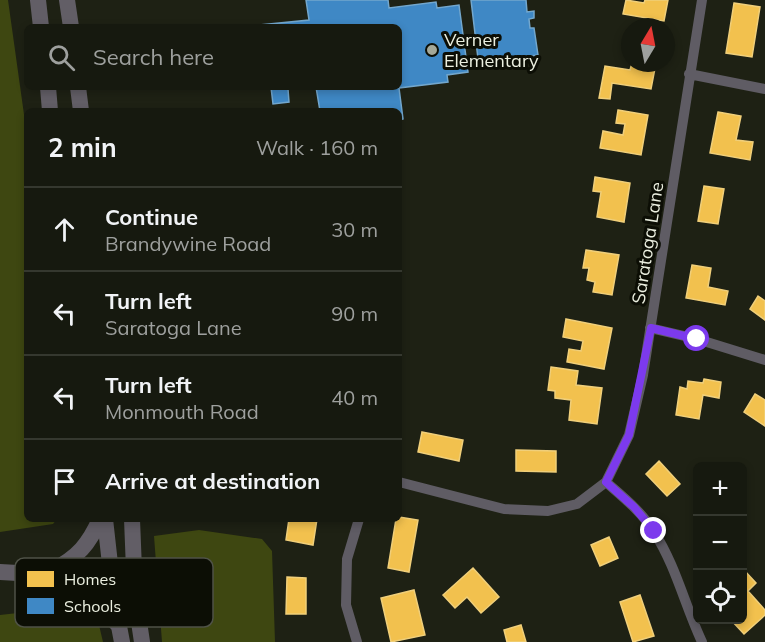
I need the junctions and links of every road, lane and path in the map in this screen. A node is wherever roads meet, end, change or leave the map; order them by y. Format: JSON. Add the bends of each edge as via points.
{"nodes":[{"id":1,"x":38,"y":0,"type":"edge"},
{"id":2,"x":68,"y":0,"type":"edge"},
{"id":3,"x":702,"y":0,"type":"edge"},
{"id":4,"x":41,"y":24,"type":"edge"},
{"id":5,"x":71,"y":24,"type":"edge"},
{"id":6,"x":689,"y":74,"type":"junction"},
{"id":7,"x":765,"y":89,"type":"edge"},
{"id":8,"x":48,"y":90,"type":"edge"},
{"id":9,"x":78,"y":90,"type":"edge"},
{"id":10,"x":50,"y":108,"type":"edge"},
{"id":11,"x":81,"y":108,"type":"edge"},
{"id":12,"x":651,"y":328,"type":"junction"},
{"id":13,"x":765,"y":360,"type":"edge"},
{"id":14,"x":606,"y":482,"type":"junction"},
{"id":15,"x":402,"y":483,"type":"edge"},
{"id":16,"x":100,"y":522,"type":"edge"},
{"id":17,"x":103,"y":522,"type":"edge"},
{"id":18,"x":132,"y":522,"type":"edge"},
{"id":19,"x":357,"y":522,"type":"edge"},
{"id":20,"x":74,"y":558,"type":"edge"},
{"id":21,"x":109,"y":558,"type":"edge"},
{"id":22,"x":134,"y":558,"type":"edge"},
{"id":23,"x":0,"y":572,"type":"edge"},
{"id":24,"x":15,"y":572,"type":"edge"},
{"id":25,"x":140,"y":627,"type":"edge"},
{"id":26,"x":142,"y":642,"type":"edge"},
{"id":27,"x":357,"y":642,"type":"edge"},
{"id":28,"x":702,"y":642,"type":"edge"}],
"edges":[{"from":1,"to":4,"type":"main road"},
{"from":2,"to":5,"type":"main road"},
{"from":3,"to":6,"type":"street","name":"Saratoga Lane"},
{"from":6,"to":7,"type":"street"},
{"from":6,"to":12,"type":"street","name":"Saratoga Lane"},
{"from":8,"to":10,"type":"main road"},
{"from":9,"to":11,"type":"main road"},
{"from":12,"to":13,"type":"street"},
{"from":12,"to":14,"type":"street","name":"Saratoga Lane","via":[[629,435]]},
{"from":14,"to":15,"type":"street","name":"Saratoga Lane","via":[[577,504],[548,511],[504,509]]},
{"from":14,"to":28,"type":"street","via":[[654,531]]},
{"from":16,"to":20,"type":"main road"},
{"from":17,"to":21,"type":"main road"},
{"from":18,"to":22,"type":"main road"},
{"from":19,"to":27,"type":"street","via":[[346,559],[346,604]]},
{"from":23,"to":24,"type":"main road"},
{"from":25,"to":26,"type":"main road"}]}
